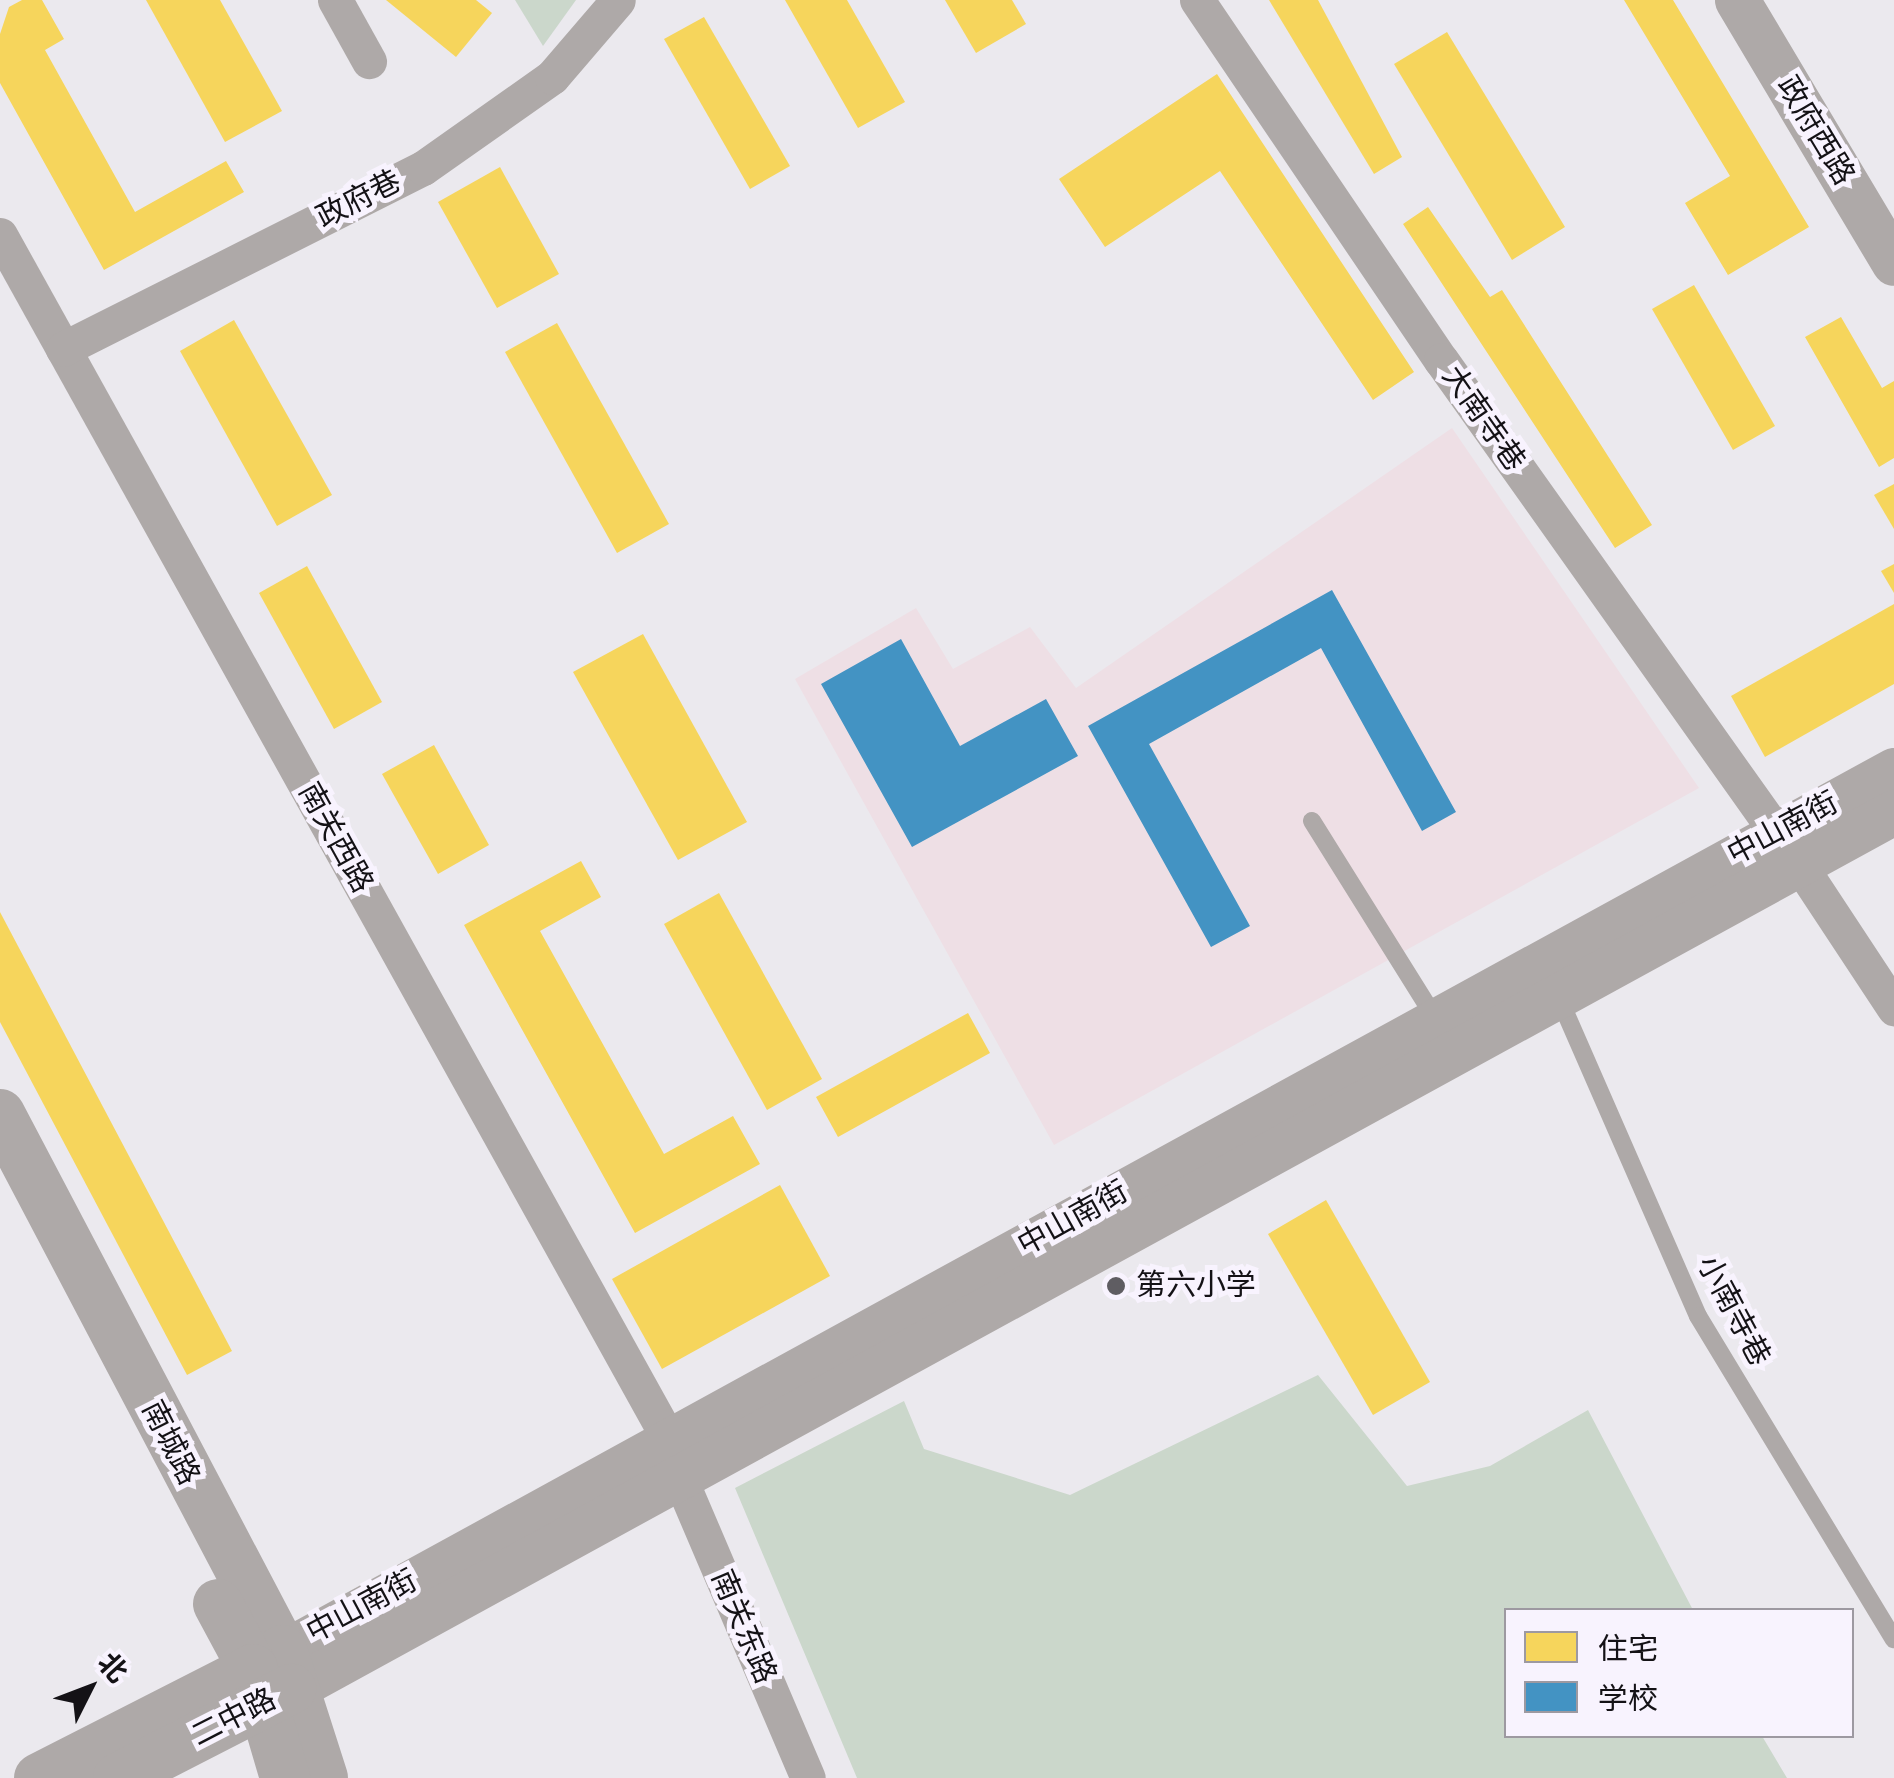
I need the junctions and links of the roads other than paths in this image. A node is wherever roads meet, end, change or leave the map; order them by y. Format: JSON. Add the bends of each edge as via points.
{"nodes":[{"id":1,"x":335,"y":0,"type":"edge"},
{"id":2,"x":618,"y":0,"type":"edge"},
{"id":3,"x":1197,"y":0,"type":"edge"},
{"id":4,"x":1737,"y":0,"type":"edge"},
{"id":5,"x":1766,"y":0,"type":"edge"},
{"id":6,"x":369,"y":61,"type":"dead end"},
{"id":7,"x":1894,"y":214,"type":"edge"},
{"id":8,"x":0,"y":235,"type":"edge"},
{"id":9,"x":1894,"y":263,"type":"edge"},
{"id":10,"x":62,"y":348,"type":"junction"},
{"id":11,"x":1894,"y":770,"type":"edge"},
{"id":12,"x":1894,"y":812,"type":"edge"},
{"id":13,"x":1312,"y":821,"type":"dead end"},
{"id":14,"x":1787,"y":848,"type":"junction"},
{"id":15,"x":1556,"y":992,"type":"junction"},
{"id":16,"x":1894,"y":1008,"type":"edge"},
{"id":17,"x":1444,"y":1034,"type":"junction"},
{"id":18,"x":0,"y":1114,"type":"edge"},
{"id":19,"x":0,"y":1188,"type":"edge"},
{"id":20,"x":674,"y":1459,"type":"junction"},
{"id":21,"x":1894,"y":1639,"type":"edge"},
{"id":22,"x":274,"y":1677,"type":"junction"},
{"id":23,"x":38,"y":1778,"type":"edge"},
{"id":24,"x":118,"y":1778,"type":"edge"},
{"id":25,"x":285,"y":1778,"type":"edge"},
{"id":26,"x":322,"y":1778,"type":"edge"},
{"id":27,"x":808,"y":1778,"type":"edge"}],
"edges":[{"from":1,"to":6,"type":"street"},
{"from":2,"to":10,"type":"street","name":"政府巷","via":[[552,77],[422,168]]},
{"from":3,"to":14,"type":"street","name":"大南寺巷","via":[[1441,360]]},
{"from":4,"to":9,"type":"street","name":"政府西路"},
{"from":5,"to":7,"type":"street","name":"政府西路"},
{"from":8,"to":10,"type":"street","name":"南关西路"},
{"from":10,"to":20,"type":"street","name":"南关西路"},
{"from":11,"to":14,"type":"street","name":"中山南街"},
{"from":12,"to":14,"type":"street","name":"中山南街"},
{"from":13,"to":17,"type":"lane"},
{"from":14,"to":15,"type":"street","name":"中山南街"},
{"from":14,"to":16,"type":"street","name":"大南寺巷"},
{"from":14,"to":17,"type":"street","name":"中山南街"},
{"from":15,"to":17,"type":"street","name":"中山南街"},
{"from":15,"to":21,"type":"lane","name":"小南寺巷","via":[[1698,1316]]},
{"from":17,"to":20,"type":"street","name":"中山南街"},
{"from":18,"to":22,"type":"main road","name":"南城路"},
{"from":19,"to":22,"type":"main road","name":"南城路"},
{"from":20,"to":22,"type":"street","name":"中山南街"},
{"from":20,"to":27,"type":"street","name":"南关东路"},
{"from":22,"to":23,"type":"main road","name":"二中路"},
{"from":22,"to":24,"type":"main road","name":"二中路"},
{"from":22,"to":25,"type":"main road","name":"南城路"},
{"from":22,"to":26,"type":"main road","name":"南城路"}]}
